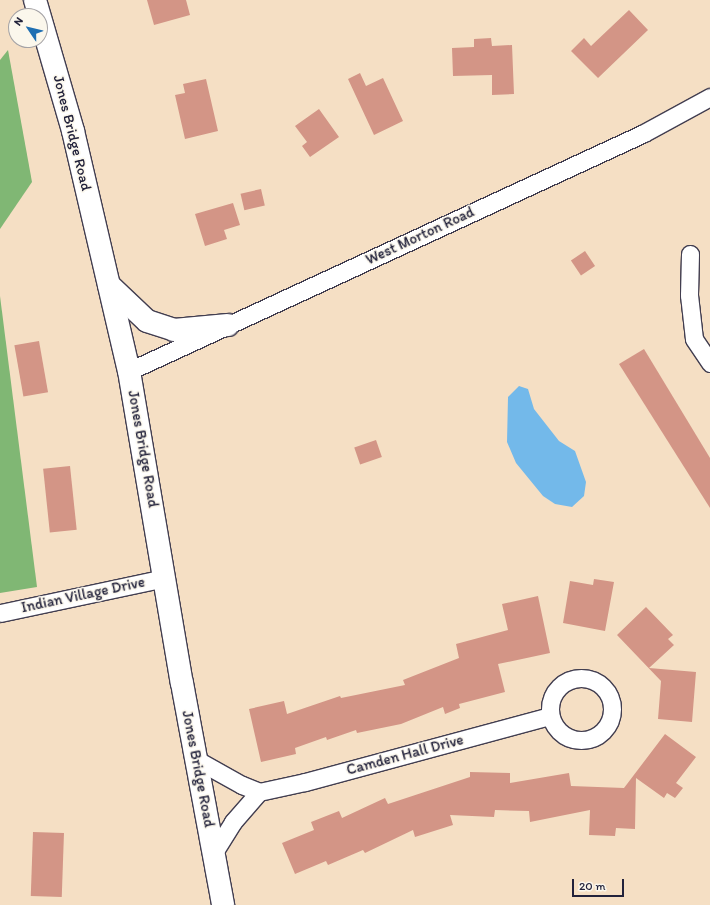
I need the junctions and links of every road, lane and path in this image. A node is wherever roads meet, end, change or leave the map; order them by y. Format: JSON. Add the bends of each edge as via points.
{"nodes":[{"id":1,"x":35,"y":0,"type":"edge"},
{"id":2,"x":710,"y":97,"type":"edge"},
{"id":3,"x":690,"y":254,"type":"dead end"},
{"id":4,"x":109,"y":286,"type":"junction"},
{"id":5,"x":228,"y":325,"type":"junction"},
{"id":6,"x":710,"y":363,"type":"edge"},
{"id":7,"x":129,"y":371,"type":"junction"},
{"id":8,"x":165,"y":578,"type":"junction"},
{"id":9,"x":0,"y":613,"type":"edge"},
{"id":10,"x":550,"y":716,"type":"dead end"},
{"id":11,"x":197,"y":760,"type":"junction"},
{"id":12,"x":259,"y":792,"type":"junction"},
{"id":13,"x":214,"y":852,"type":"junction"},
{"id":14,"x":223,"y":905,"type":"edge"}],
"edges":[{"from":1,"to":4,"type":"main road","name":"Jones Bridge Road","via":[[73,131]]},
{"from":2,"to":5,"type":"street","name":"West Morton Road","via":[[644,133]]},
{"from":3,"to":6,"type":"street","via":[[689,295],[694,339]]},
{"from":4,"to":5,"type":"main road","via":[[147,321],[174,330]]},
{"from":4,"to":7,"type":"main road","name":"Jones Bridge Road"},
{"from":5,"to":7,"type":"street","name":"West Morton Road"},
{"from":7,"to":8,"type":"main road","name":"Jones Bridge Road"},
{"from":8,"to":9,"type":"street","name":"Indian Village Drive"},
{"from":8,"to":11,"type":"main road","name":"Jones Bridge Road"},
{"from":10,"to":12,"type":"street","name":"Camden Hall Drive"},
{"from":11,"to":12,"type":"street"},
{"from":11,"to":13,"type":"main road","name":"Jones Bridge Road"},
{"from":12,"to":13,"type":"street","via":[[233,822]]},
{"from":13,"to":14,"type":"main road","name":"Jones Bridge Road"}]}
